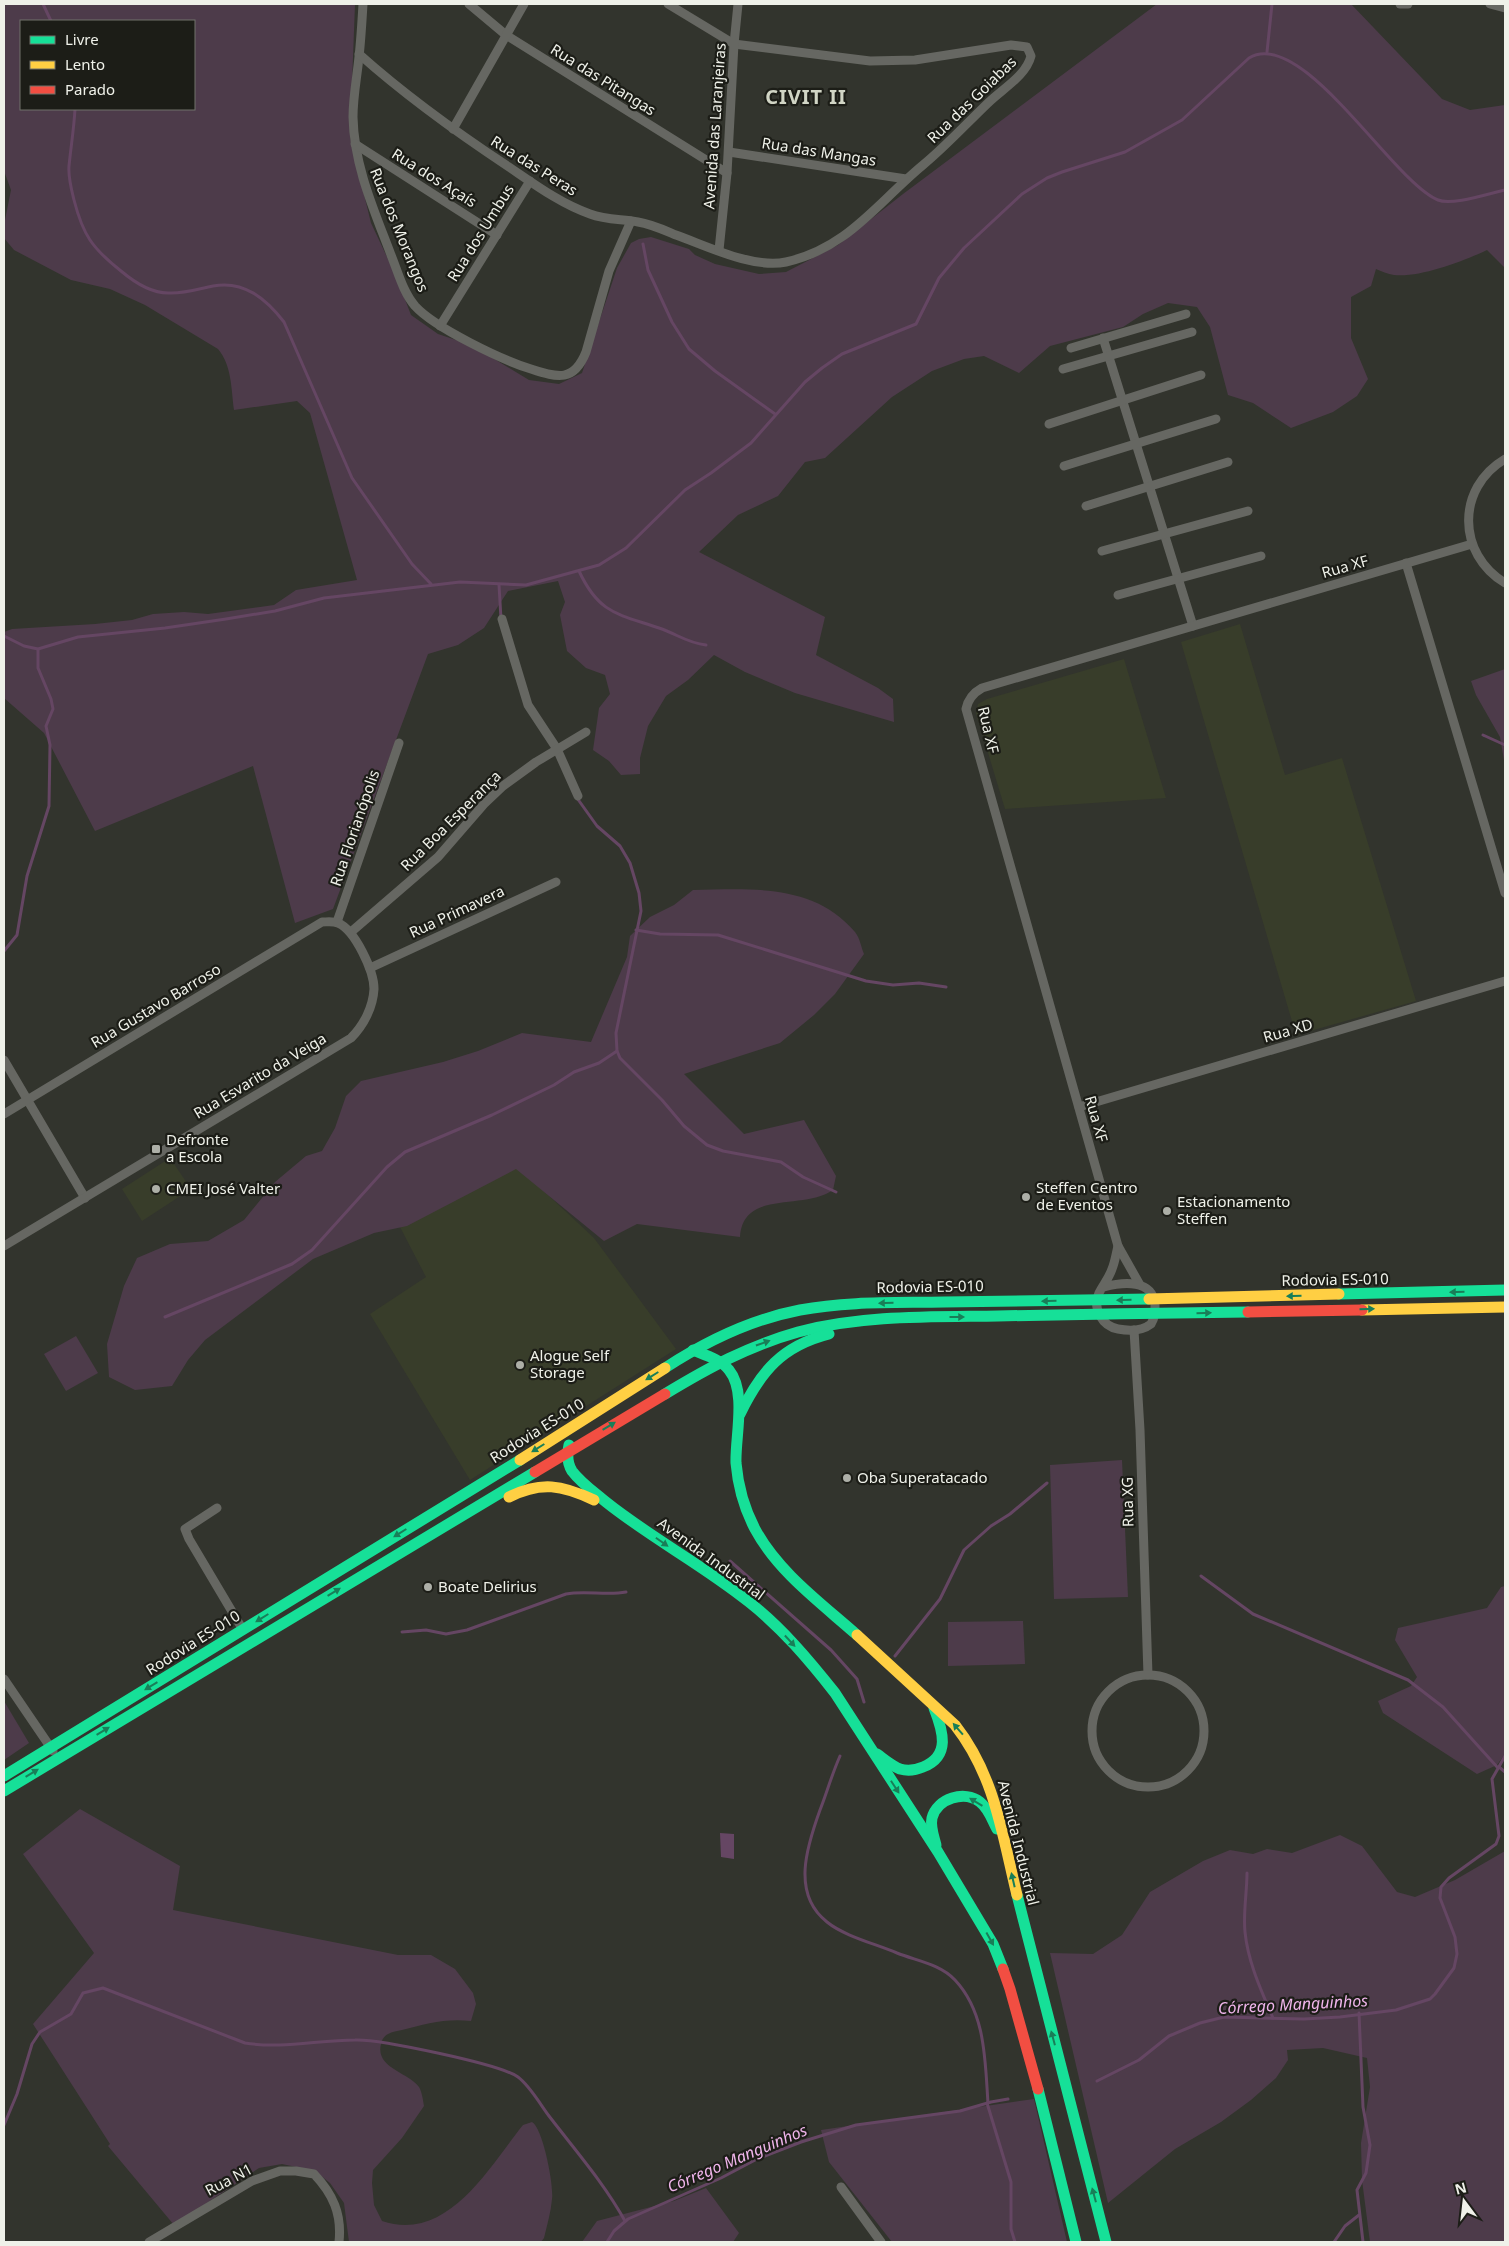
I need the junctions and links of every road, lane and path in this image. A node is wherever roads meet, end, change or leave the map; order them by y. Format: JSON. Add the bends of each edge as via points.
{"nodes":[{"id":1,"x":363,"y":4,"type":"edge"},
{"id":2,"x":469,"y":4,"type":"edge"},
{"id":3,"x":524,"y":4,"type":"edge"},
{"id":4,"x":668,"y":4,"type":"edge"},
{"id":5,"x":738,"y":4,"type":"edge"},
{"id":6,"x":1400,"y":4,"type":"edge"},
{"id":7,"x":1408,"y":4,"type":"edge"},
{"id":8,"x":1490,"y":4,"type":"edge"},
{"id":9,"x":1505,"y":8,"type":"edge"},
{"id":10,"x":506,"y":35,"type":"junction"},
{"id":11,"x":734,"y":44,"type":"junction"},
{"id":12,"x":360,"y":54,"type":"junction"},
{"id":13,"x":453,"y":129,"type":"junction"},
{"id":14,"x":355,"y":144,"type":"junction"},
{"id":15,"x":729,"y":152,"type":"junction"},
{"id":16,"x":727,"y":173,"type":"junction"},
{"id":17,"x":906,"y":179,"type":"junction"},
{"id":18,"x":530,"y":181,"type":"junction"},
{"id":19,"x":631,"y":221,"type":"junction"},
{"id":20,"x":497,"y":235,"type":"junction"},
{"id":21,"x":719,"y":250,"type":"junction"},
{"id":22,"x":1186,"y":314,"type":"dead end"},
{"id":23,"x":440,"y":326,"type":"junction"},
{"id":24,"x":1192,"y":332,"type":"dead end"},
{"id":25,"x":1103,"y":338,"type":"junction"},
{"id":26,"x":1072,"y":348,"type":"dead end"},
{"id":27,"x":1108,"y":356,"type":"junction"},
{"id":28,"x":1062,"y":369,"type":"dead end"},
{"id":29,"x":1201,"y":375,"type":"dead end"},
{"id":30,"x":1121,"y":400,"type":"junction"},
{"id":31,"x":1216,"y":420,"type":"dead end"},
{"id":32,"x":1049,"y":424,"type":"dead end"},
{"id":33,"x":1134,"y":444,"type":"junction"},
{"id":34,"x":1505,"y":459,"type":"edge"},
{"id":35,"x":1228,"y":462,"type":"dead end"},
{"id":36,"x":1064,"y":466,"type":"dead end"},
{"id":37,"x":1148,"y":487,"type":"junction"},
{"id":38,"x":1086,"y":506,"type":"dead end"},
{"id":39,"x":1248,"y":511,"type":"dead end"},
{"id":40,"x":1163,"y":534,"type":"junction"},
{"id":41,"x":1472,"y":544,"type":"junction"},
{"id":42,"x":1102,"y":551,"type":"dead end"},
{"id":43,"x":1261,"y":556,"type":"dead end"},
{"id":44,"x":1406,"y":564,"type":"junction"},
{"id":45,"x":1177,"y":578,"type":"junction"},
{"id":46,"x":1505,"y":583,"type":"edge"},
{"id":47,"x":1118,"y":595,"type":"dead end"},
{"id":48,"x":502,"y":619,"type":"dead end"},
{"id":49,"x":1193,"y":626,"type":"junction"},
{"id":50,"x":586,"y":732,"type":"dead end"},
{"id":51,"x":399,"y":743,"type":"dead end"},
{"id":52,"x":557,"y":749,"type":"junction"},
{"id":53,"x":578,"y":796,"type":"dead end"},
{"id":54,"x":556,"y":882,"type":"dead end"},
{"id":55,"x":1505,"y":893,"type":"edge"},
{"id":56,"x":337,"y":922,"type":"junction"},
{"id":57,"x":351,"y":932,"type":"junction"},
{"id":58,"x":370,"y":968,"type":"junction"},
{"id":59,"x":1505,"y":981,"type":"edge"},
{"id":60,"x":4,"y":1060,"type":"edge"},
{"id":61,"x":27,"y":1100,"type":"junction"},
{"id":62,"x":1079,"y":1107,"type":"junction"},
{"id":63,"x":4,"y":1114,"type":"edge"},
{"id":64,"x":84,"y":1198,"type":"junction"},
{"id":65,"x":4,"y":1246,"type":"edge"},
{"id":66,"x":1118,"y":1246,"type":"junction"},
{"id":67,"x":1140,"y":1285,"type":"junction"},
{"id":68,"x":1104,"y":1287,"type":"junction"},
{"id":69,"x":1505,"y":1290,"type":"edge"},
{"id":70,"x":1154,"y":1299,"type":"junction"},
{"id":71,"x":1098,"y":1300,"type":"junction"},
{"id":72,"x":1505,"y":1306,"type":"edge"},
{"id":73,"x":1155,"y":1314,"type":"junction"},
{"id":74,"x":1098,"y":1315,"type":"junction"},
{"id":75,"x":938,"y":1317,"type":"junction"},
{"id":76,"x":1134,"y":1330,"type":"junction"},
{"id":77,"x":693,"y":1350,"type":"junction"},
{"id":78,"x":718,"y":1362,"type":"junction"},
{"id":79,"x":738,"y":1417,"type":"junction"},
{"id":80,"x":580,"y":1422,"type":"junction"},
{"id":81,"x":568,"y":1451,"type":"junction"},
{"id":82,"x":218,"y":1508,"type":"dead end"},
{"id":83,"x":622,"y":1514,"type":"junction"},
{"id":84,"x":444,"y":1525,"type":"junction"},
{"id":85,"x":243,"y":1630,"type":"junction"},
{"id":86,"x":1148,"y":1675,"type":"junction"},
{"id":87,"x":4,"y":1679,"type":"edge"},
{"id":88,"x":930,"y":1701,"type":"junction"},
{"id":89,"x":50,"y":1748,"type":"junction"},
{"id":90,"x":871,"y":1749,"type":"junction"},
{"id":91,"x":61,"y":1756,"type":"junction"},
{"id":92,"x":4,"y":1776,"type":"edge"},
{"id":93,"x":4,"y":1791,"type":"edge"},
{"id":94,"x":1003,"y":1841,"type":"junction"},
{"id":95,"x":938,"y":1852,"type":"junction"},
{"id":96,"x":840,"y":2187,"type":"dead end"},
{"id":97,"x":149,"y":2242,"type":"edge"},
{"id":98,"x":339,"y":2242,"type":"edge"},
{"id":99,"x":882,"y":2242,"type":"edge"},
{"id":100,"x":1076,"y":2242,"type":"edge"},
{"id":101,"x":1106,"y":2242,"type":"edge"}],
"edges":[{"from":1,"to":12,"type":"street","name":"Rua dos Morangos"},
{"from":2,"to":10,"type":"street","name":"Rua das Pitangas"},
{"from":3,"to":10,"type":"street"},
{"from":4,"to":11,"type":"street"},
{"from":5,"to":11,"type":"street","name":"Avenida das Laranjeiras"},
{"from":6,"to":7,"type":"street"},
{"from":8,"to":9,"type":"street"},
{"from":10,"to":13,"type":"street"},
{"from":10,"to":16,"type":"street","name":"Rua das Pitangas"},
{"from":11,"to":15,"type":"street","name":"Avenida das Laranjeiras"},
{"from":11,"to":17,"type":"street","name":"Rua das Goiabas","via":[[888,62],[1011,45],[1027,47],[1030,62],[1020,74],[949,144]]},
{"from":12,"to":13,"type":"street","name":"Rua das Peras","via":[[405,94]]},
{"from":12,"to":14,"type":"street","name":"Rua dos Morangos","via":[[354,98]]},
{"from":13,"to":18,"type":"street","name":"Rua das Peras"},
{"from":14,"to":20,"type":"street","name":"Rua dos Açaís"},
{"from":14,"to":23,"type":"street","name":"Rua dos Morangos","via":[[367,193],[407,294],[415,306]]},
{"from":15,"to":16,"type":"street","name":"Avenida das Laranjeiras"},
{"from":15,"to":17,"type":"street","name":"Rua das Mangas"},
{"from":16,"to":21,"type":"street","name":"Avenida das Laranjeiras"},
{"from":17,"to":21,"type":"street","name":"Rua das Goiabas","via":[[838,242],[801,258],[768,264]]},
{"from":18,"to":19,"type":"street","name":"Rua das Peras","via":[[590,214]]},
{"from":18,"to":20,"type":"street","name":"Rua dos Umbus"},
{"from":19,"to":21,"type":"street","name":"Rua das Peras"},
{"from":19,"to":23,"type":"street","name":"Rua dos Morangos","via":[[609,272],[586,352],[574,373],[567,376],[545,374],[511,363]]},
{"from":20,"to":23,"type":"street","name":"Rua dos Umbus"},
{"from":22,"to":25,"type":"street"},
{"from":24,"to":27,"type":"street"},
{"from":25,"to":26,"type":"street"},
{"from":25,"to":27,"type":"street"},
{"from":27,"to":28,"type":"street"},
{"from":27,"to":30,"type":"street"},
{"from":29,"to":30,"type":"street"},
{"from":30,"to":32,"type":"street"},
{"from":30,"to":33,"type":"street"},
{"from":31,"to":33,"type":"street"},
{"from":33,"to":36,"type":"street"},
{"from":33,"to":37,"type":"street"},
{"from":34,"to":41,"type":"street","via":[[1476,487],[1468,525]]},
{"from":35,"to":37,"type":"street"},
{"from":37,"to":38,"type":"street"},
{"from":37,"to":40,"type":"street"},
{"from":39,"to":40,"type":"street"},
{"from":40,"to":42,"type":"street"},
{"from":40,"to":45,"type":"street"},
{"from":41,"to":44,"type":"street","name":"Rua XF"},
{"from":41,"to":46,"type":"street","via":[[1481,562]]},
{"from":43,"to":45,"type":"street"},
{"from":44,"to":49,"type":"street","name":"Rua XF"},
{"from":44,"to":55,"type":"street"},
{"from":45,"to":47,"type":"street"},
{"from":45,"to":49,"type":"street"},
{"from":48,"to":52,"type":"street","via":[[528,705]]},
{"from":49,"to":62,"type":"street","name":"Rua XF","via":[[982,688],[975,691],[967,703]]},
{"from":50,"to":52,"type":"street","name":"Rua Boa Esperança"},
{"from":51,"to":56,"type":"street","name":"Rua Florianópolis"},
{"from":52,"to":53,"type":"street"},
{"from":52,"to":57,"type":"street","name":"Rua Boa Esperança","via":[[503,786],[438,857]]},
{"from":54,"to":58,"type":"street","name":"Rua Primavera"},
{"from":56,"to":57,"type":"street","name":"Rua Esvarito da Veiga"},
{"from":56,"to":61,"type":"street","name":"Rua Gustavo Barroso","via":[[322,922]]},
{"from":57,"to":58,"type":"street","name":"Rua Esvarito da Veiga"},
{"from":58,"to":64,"type":"street","name":"Rua Esvarito da Veiga","via":[[373,999],[366,1019],[352,1038]]},
{"from":59,"to":62,"type":"street","name":"Rua XD"},
{"from":60,"to":61,"type":"street"},
{"from":61,"to":63,"type":"street","name":"Rua Gustavo Barroso"},
{"from":61,"to":64,"type":"street"},
{"from":62,"to":66,"type":"street","name":"Rua XF"},
{"from":64,"to":65,"type":"street","name":"Rua Esvarito da Veiga"},
{"from":66,"to":67,"type":"street","name":"Rua XF"},
{"from":66,"to":68,"type":"street","name":"Rua XF"},
{"from":67,"to":68,"type":"street"},
{"from":67,"to":70,"type":"street","name":"Rua XF","via":[[1149,1290]]},
{"from":68,"to":71,"type":"street","name":"Rua XF"},
{"from":69,"to":70,"type":"main road","name":"Rodovia ES-010","one_way":true},
{"from":70,"to":71,"type":"main road","name":"Rodovia ES-010","one_way":true},
{"from":70,"to":73,"type":"street"},
{"from":71,"to":74,"type":"street","name":"Rua XF"},
{"from":71,"to":77,"type":"main road","name":"Rodovia ES-010","one_way":true,"via":[[838,1305],[770,1318]]},
{"from":73,"to":72,"type":"main road","name":"Rodovia ES-010","one_way":true},
{"from":73,"to":74,"type":"main road","name":"Rodovia ES-010"},
{"from":73,"to":76,"type":"street","via":[[1146,1328]]},
{"from":75,"to":74,"type":"main road","name":"Rodovia ES-010","one_way":true},
{"from":74,"to":76,"type":"street","via":[[1109,1326]]},
{"from":78,"to":75,"type":"main road","name":"Rodovia ES-010","one_way":true,"via":[[787,1335],[821,1327]]},
{"from":75,"to":79,"type":"main road","name":"Avenida Industrial","via":[[925,1326],[869,1328],[822,1335],[788,1350],[768,1366],[752,1387]]},
{"from":76,"to":86,"type":"street","name":"Rua XG"},
{"from":77,"to":78,"type":"main road"},
{"from":77,"to":80,"type":"main road","name":"Rodovia ES-010","one_way":true},
{"from":78,"to":79,"type":"main road","name":"Avenida Industrial","via":[[725,1365],[735,1381]]},
{"from":81,"to":78,"type":"main road","name":"Rodovia ES-010","one_way":true},
{"from":79,"to":88,"type":"main road","name":"Avenida Industrial","via":[[739,1484],[748,1516],[762,1543],[786,1571]]},
{"from":80,"to":81,"type":"main road","via":[[570,1438]]},
{"from":80,"to":85,"type":"main road","name":"Rodovia ES-010","one_way":true},
{"from":81,"to":83,"type":"main road","name":"Avenida Industrial","via":[[572,1470],[583,1484]]},
{"from":81,"to":84,"type":"main road","name":"Rodovia ES-010"},
{"from":82,"to":85,"type":"street","via":[[185,1529]]},
{"from":83,"to":84,"type":"main road","name":"Avenida Industrial","via":[[582,1494],[559,1486],[542,1485],[524,1488],[467,1521]]},
{"from":83,"to":90,"type":"main road","name":"Avenida Industrial","one_way":true,"via":[[748,1602],[783,1633],[816,1668]]},
{"from":91,"to":84,"type":"main road","name":"Rodovia ES-010","one_way":true},
{"from":85,"to":89,"type":"main road","name":"Rodovia ES-010","one_way":true},
{"from":86,"to":86,"type":"street","via":[[1130,1678],[1113,1687],[1101,1700],[1093,1717],[1092,1736],[1096,1754],[1106,1769],[1121,1780],[1138,1786],[1157,1786],[1175,1780],[1200,1754],[1204,1736],[1203,1717],[1195,1700],[1183,1687],[1166,1678]]},
{"from":87,"to":89,"type":"street"},
{"from":88,"to":90,"type":"main road","via":[[943,1732],[941,1754],[933,1762],[902,1770]]},
{"from":94,"to":88,"type":"main road","name":"Avenida Industrial","one_way":true,"via":[[988,1780],[977,1757],[966,1739]]},
{"from":89,"to":91,"type":"street"},
{"from":89,"to":92,"type":"main road","name":"Rodovia ES-010"},
{"from":90,"to":95,"type":"main road","name":"Avenida Industrial","one_way":true},
{"from":93,"to":91,"type":"main road","name":"Rodovia ES-010","one_way":true},
{"from":94,"to":95,"type":"main road","one_way":true,"via":[[981,1803],[963,1796],[954,1797],[939,1805],[932,1816]]},
{"from":101,"to":94,"type":"main road","name":"Avenida Industrial","one_way":true},
{"from":95,"to":100,"type":"main road","name":"Avenida Industrial","one_way":true,"via":[[993,1944],[1010,1989]]},
{"from":96,"to":99,"type":"street"},
{"from":97,"to":98,"type":"street","name":"Rua N1","via":[[252,2181],[280,2172],[296,2171],[314,2174],[333,2198],[341,2225]]}]}
